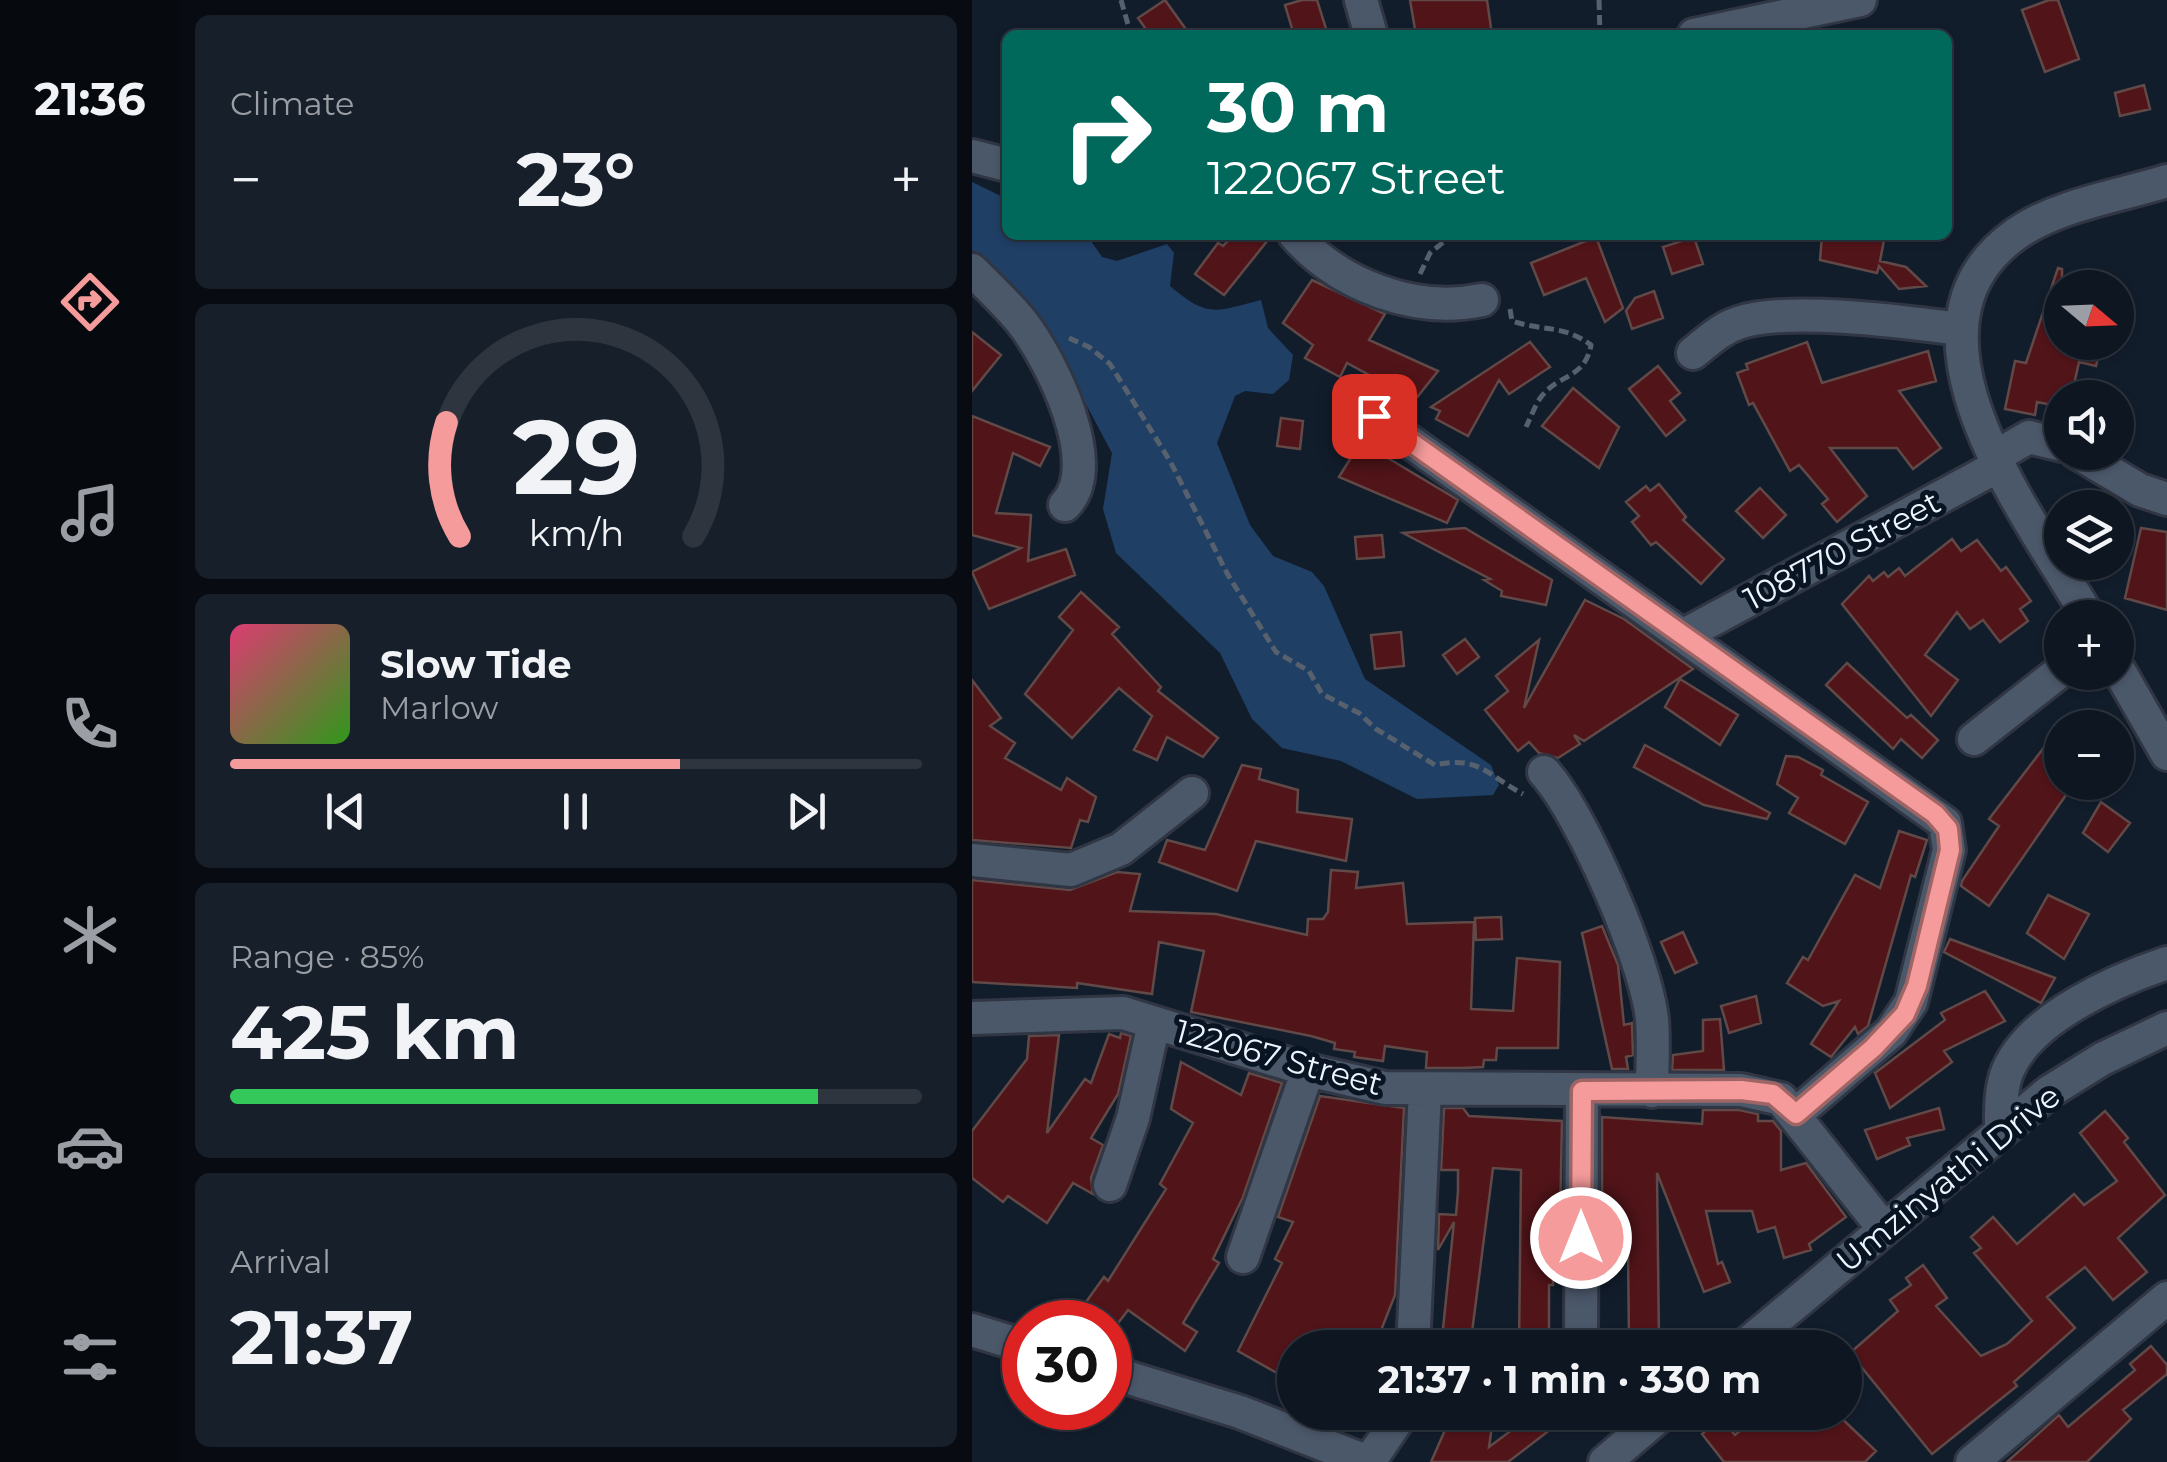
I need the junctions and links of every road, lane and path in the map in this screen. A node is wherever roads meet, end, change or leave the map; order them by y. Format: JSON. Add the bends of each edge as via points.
{"nodes":[{"id":1,"x":1121,"y":0,"type":"edge"},
{"id":2,"x":1361,"y":0,"type":"edge"},
{"id":3,"x":1599,"y":0,"type":"edge"},
{"id":4,"x":1860,"y":0,"type":"edge"},
{"id":5,"x":1130,"y":30,"type":"edge"},
{"id":6,"x":1370,"y":30,"type":"edge"},
{"id":7,"x":1600,"y":30,"type":"edge"},
{"id":8,"x":1718,"y":30,"type":"edge"},
{"id":9,"x":972,"y":156,"type":"edge"},
{"id":10,"x":1002,"y":164,"type":"edge"},
{"id":11,"x":2166,"y":181,"type":"edge"},
{"id":12,"x":1302,"y":240,"type":"edge"},
{"id":13,"x":1446,"y":240,"type":"edge"},
{"id":14,"x":972,"y":270,"type":"edge"},
{"id":15,"x":1408,"y":298,"type":"junction"},
{"id":16,"x":1482,"y":300,"type":"joint"},
{"id":17,"x":1962,"y":329,"type":"junction"},
{"id":18,"x":1029,"y":334,"type":"junction"},
{"id":19,"x":1693,"y":353,"type":"dead end"},
{"id":20,"x":1374,"y":416,"type":"dead end"},
{"id":21,"x":1526,"y":427,"type":"dead end"},
{"id":22,"x":2044,"y":441,"type":"edge"},
{"id":23,"x":1998,"y":460,"type":"junction"},
{"id":24,"x":2106,"y":470,"type":"edge"},
{"id":25,"x":2166,"y":499,"type":"edge"},
{"id":26,"x":1064,"y":505,"type":"dead end"},
{"id":27,"x":2079,"y":600,"type":"edge"},
{"id":28,"x":1684,"y":635,"type":"junction"},
{"id":29,"x":2044,"y":684,"type":"edge"},
{"id":30,"x":2130,"y":690,"type":"edge"},
{"id":31,"x":1974,"y":738,"type":"dead end"},
{"id":32,"x":2166,"y":754,"type":"edge"},
{"id":33,"x":1536,"y":785,"type":"joint"},
{"id":34,"x":1192,"y":792,"type":"dead end"},
{"id":35,"x":972,"y":860,"type":"edge"},
{"id":36,"x":2166,"y":963,"type":"edge"},
{"id":37,"x":972,"y":1018,"type":"edge"},
{"id":38,"x":1154,"y":1023,"type":"junction"},
{"id":39,"x":2166,"y":1028,"type":"edge"},
{"id":40,"x":1308,"y":1070,"type":"junction"},
{"id":41,"x":1425,"y":1090,"type":"junction"},
{"id":42,"x":1582,"y":1091,"type":"junction"},
{"id":43,"x":1652,"y":1091,"type":"junction"},
{"id":44,"x":1796,"y":1114,"type":"junction"},
{"id":45,"x":2001,"y":1132,"type":"junction"},
{"id":46,"x":1110,"y":1185,"type":"dead end"},
{"id":47,"x":1884,"y":1229,"type":"junction"},
{"id":48,"x":1243,"y":1258,"type":"dead end"},
{"id":49,"x":2166,"y":1298,"type":"edge"},
{"id":50,"x":972,"y":1330,"type":"edge"},
{"id":51,"x":1414,"y":1330,"type":"edge"},
{"id":52,"x":1580,"y":1330,"type":"edge"},
{"id":53,"x":1763,"y":1330,"type":"edge"},
{"id":54,"x":1002,"y":1339,"type":"edge"},
{"id":55,"x":1132,"y":1379,"type":"edge"},
{"id":56,"x":1391,"y":1430,"type":"edge"},
{"id":57,"x":1643,"y":1430,"type":"edge"},
{"id":58,"x":1369,"y":1462,"type":"edge"},
{"id":59,"x":1605,"y":1462,"type":"edge"},
{"id":60,"x":1972,"y":1462,"type":"edge"}],
"edges":[{"from":1,"to":5,"type":"path"},
{"from":2,"to":6,"type":"street"},
{"from":3,"to":7,"type":"path"},
{"from":4,"to":8,"type":"street"},
{"from":9,"to":10,"type":"street"},
{"from":11,"to":17,"type":"street","via":[[2019,232],[1981,268]]},
{"from":12,"to":15,"type":"street","via":[[1340,274]]},
{"from":13,"to":15,"type":"path","via":[[1430,253]]},
{"from":14,"to":18,"type":"street"},
{"from":15,"to":16,"type":"street","via":[[1450,307]]},
{"from":16,"to":21,"type":"path","via":[[1504,283],[1512,321],[1570,330],[1591,345],[1577,374],[1542,394]]},
{"from":17,"to":19,"type":"street","via":[[1759,319],[1731,326]]},
{"from":17,"to":23,"type":"street","via":[[1964,382]]},
{"from":18,"to":26,"type":"street","via":[[1057,378],[1076,444],[1082,474],[1078,491]]},
{"from":18,"to":33,"type":"path","via":[[1089,346],[1110,364],[1276,652],[1309,671],[1322,694],[1435,765],[1458,760]]},
{"from":20,"to":28,"type":"street"},
{"from":22,"to":23,"type":"street","name":"108770 Street","via":[[2029,437]]},
{"from":23,"to":27,"type":"street"},
{"from":23,"to":28,"type":"street","name":"108770 Street"},
{"from":24,"to":25,"type":"street"},
{"from":28,"to":44,"type":"street","via":[[1948,829],[1950,850],[1912,1002],[1892,1032]]},
{"from":29,"to":31,"type":"street"},
{"from":30,"to":32,"type":"street"},
{"from":33,"to":43,"type":"street","via":[[1565,794],[1599,860],[1652,1017]]},
{"from":34,"to":35,"type":"street","via":[[1122,849],[1071,870]]},
{"from":36,"to":45,"type":"street","via":[[2088,994],[2026,1047],[2004,1080]]},
{"from":37,"to":38,"type":"street","name":"122067 Street","via":[[1107,1012]]},
{"from":38,"to":40,"type":"street","name":"122067 Street"},
{"from":38,"to":46,"type":"street"},
{"from":39,"to":45,"type":"street","name":"Umzinyathi Drive","via":[[2088,1068]]},
{"from":40,"to":41,"type":"street","name":"122067 Street"},
{"from":40,"to":48,"type":"street"},
{"from":41,"to":42,"type":"street","name":"122067 Street"},
{"from":41,"to":51,"type":"street"},
{"from":42,"to":43,"type":"street","name":"122067 Street"},
{"from":42,"to":52,"type":"street"},
{"from":43,"to":44,"type":"street","name":"122067 Street","via":[[1764,1092]]},
{"from":44,"to":47,"type":"street","name":"122067 Street"},
{"from":45,"to":47,"type":"street","name":"Umzinyathi Drive"},
{"from":47,"to":53,"type":"street","name":"Umzinyathi Drive"},
{"from":49,"to":60,"type":"street"},
{"from":50,"to":54,"type":"street"},
{"from":55,"to":58,"type":"street"},
{"from":56,"to":58,"type":"street"},
{"from":57,"to":59,"type":"street"}]}
